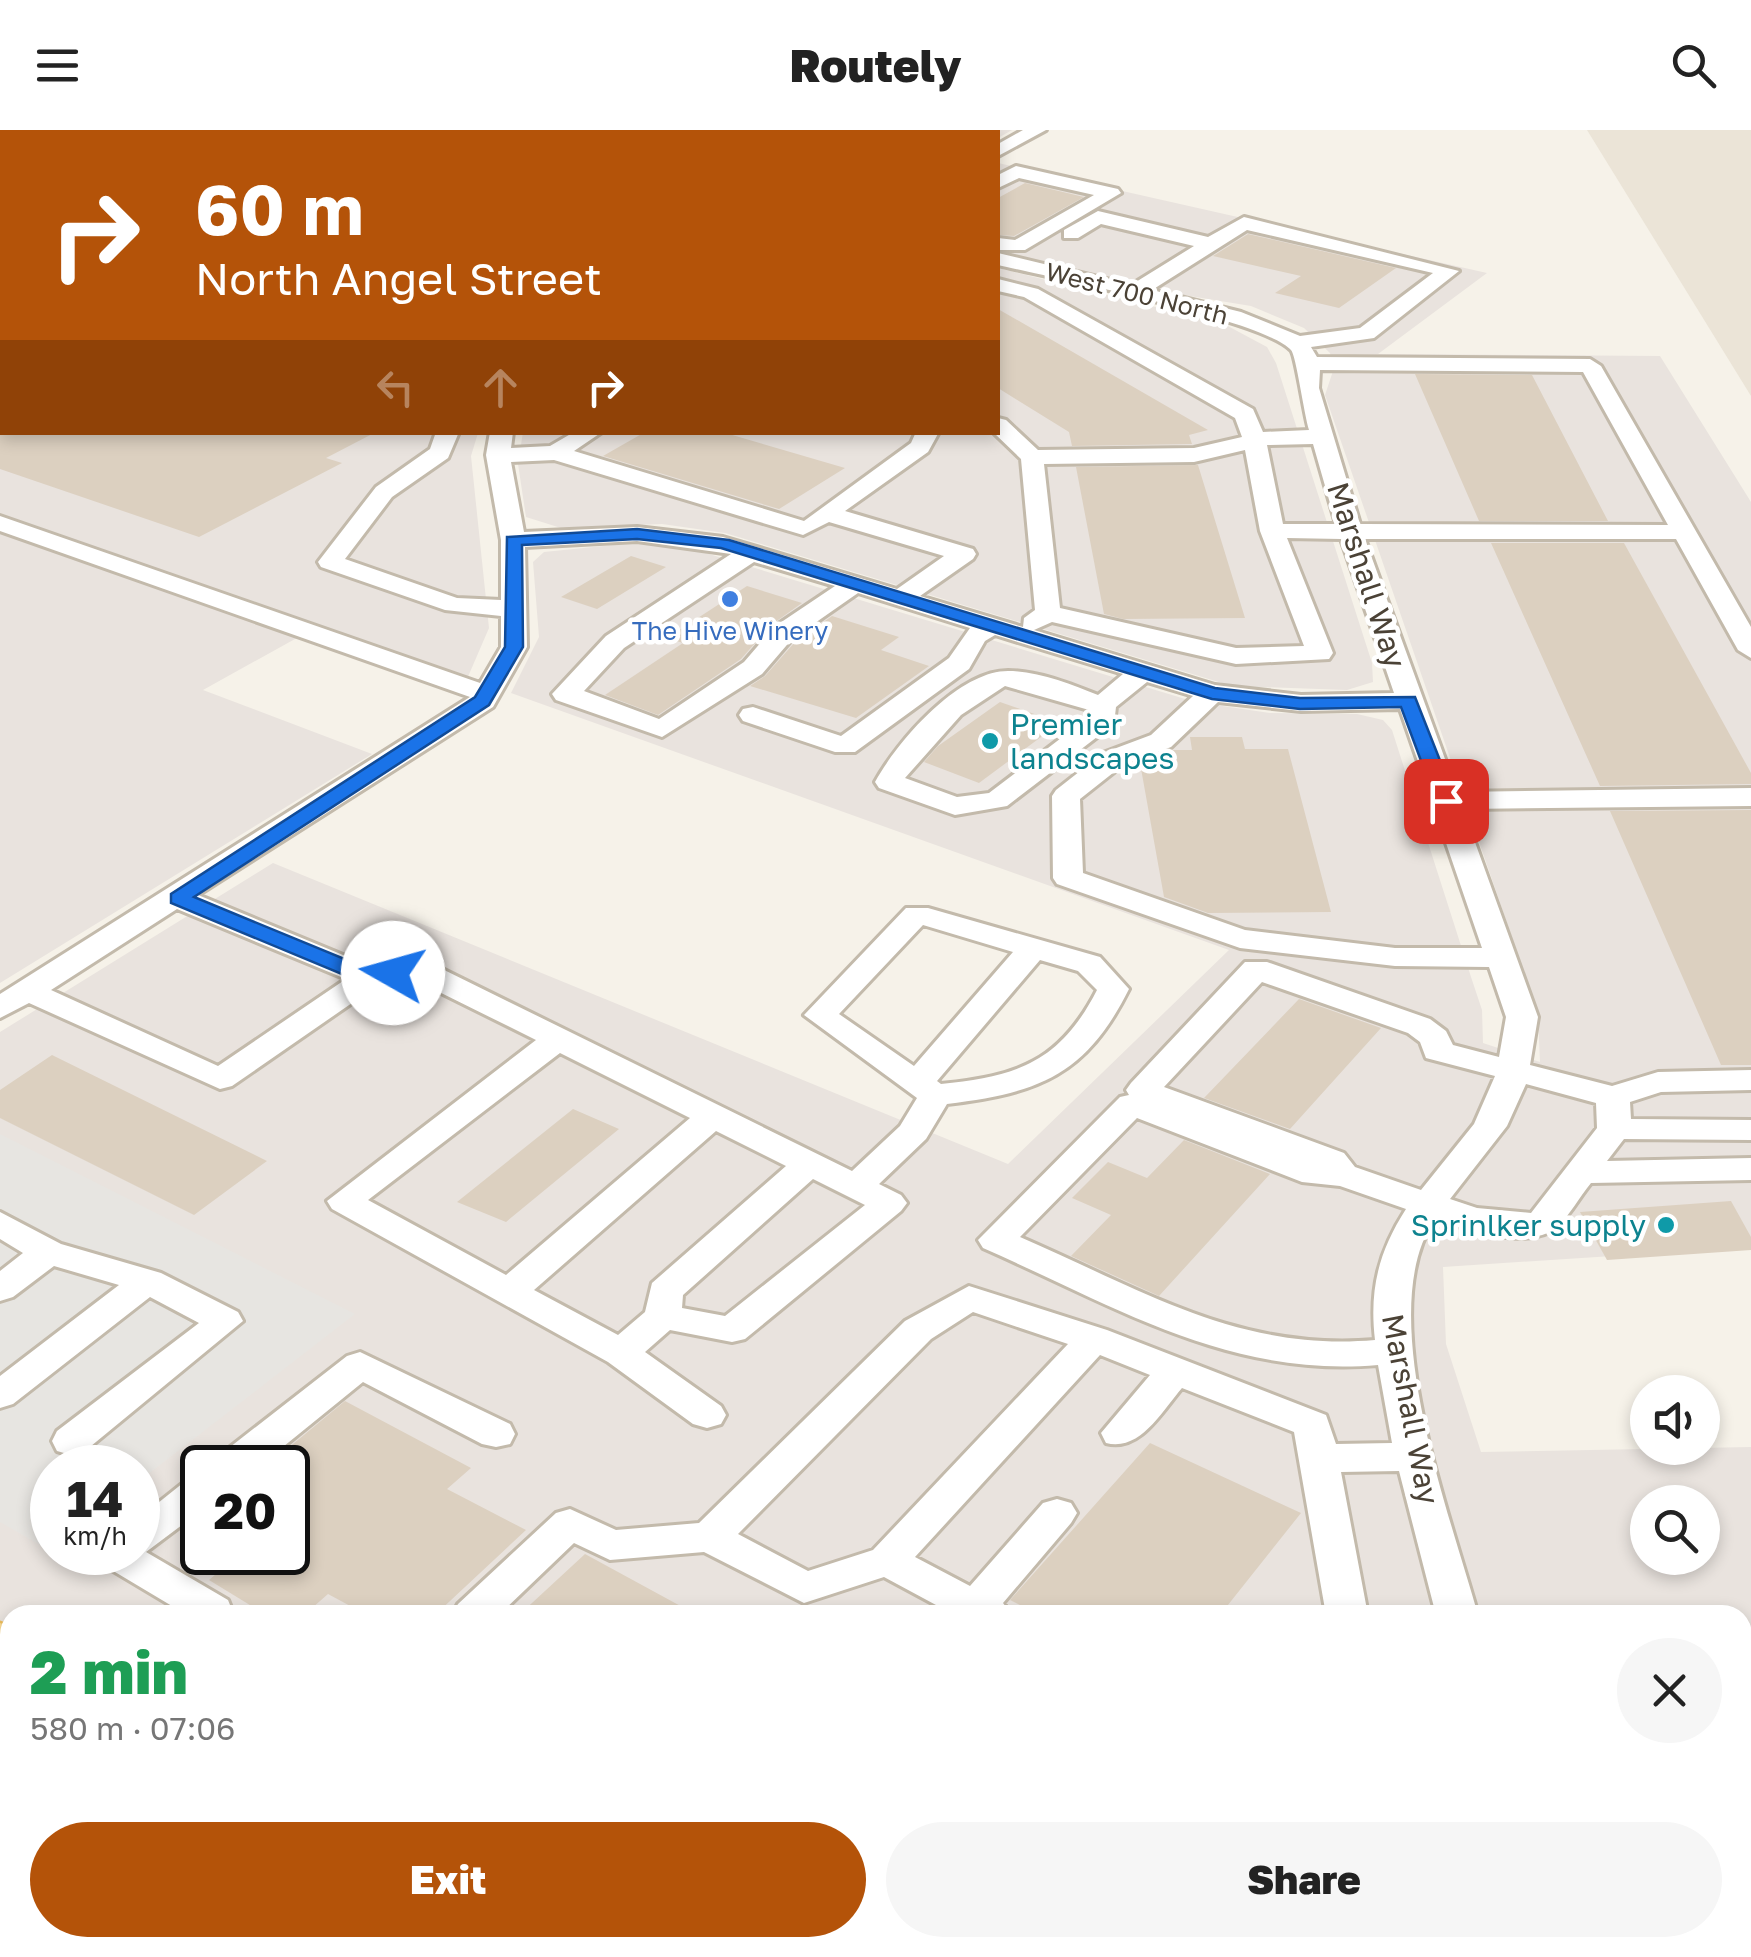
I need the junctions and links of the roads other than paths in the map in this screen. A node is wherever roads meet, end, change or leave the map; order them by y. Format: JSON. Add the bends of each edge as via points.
{"nodes":[{"id":1,"x":1037,"y":130,"type":"edge"},
{"id":2,"x":1001,"y":146,"type":"edge"},
{"id":3,"x":1000,"y":181,"type":"edge"},
{"id":4,"x":1000,"y":244,"type":"edge"},
{"id":5,"x":1211,"y":244,"type":"junction"},
{"id":6,"x":1008,"y":262,"type":"edge"},
{"id":7,"x":1000,"y":285,"type":"edge"},
{"id":8,"x":1134,"y":292,"type":"junction"},
{"id":9,"x":1295,"y":345,"type":"junction"},
{"id":10,"x":1000,"y":427,"type":"edge"},
{"id":11,"x":447,"y":435,"type":"edge"},
{"id":12,"x":586,"y":435,"type":"edge"},
{"id":13,"x":926,"y":435,"type":"edge"},
{"id":14,"x":1322,"y":436,"type":"junction"},
{"id":15,"x":1255,"y":440,"type":"junction"},
{"id":16,"x":500,"y":444,"type":"edge"},
{"id":17,"x":555,"y":453,"type":"junction"},
{"id":18,"x":1032,"y":457,"type":"junction"},
{"id":19,"x":724,"y":504,"type":"junction"},
{"id":20,"x":826,"y":513,"type":"junction"},
{"id":21,"x":0,"y":523,"type":"edge"},
{"id":22,"x":804,"y":528,"type":"junction"},
{"id":23,"x":1350,"y":530,"type":"junction"},
{"id":24,"x":1272,"y":531,"type":"junction"},
{"id":25,"x":1684,"y":532,"type":"junction"},
{"id":26,"x":688,"y":537,"type":"junction"},
{"id":27,"x":513,"y":540,"type":"junction"},
{"id":28,"x":757,"y":554,"type":"junction"},
{"id":29,"x":856,"y":584,"type":"junction"},
{"id":30,"x":900,"y":598,"type":"junction"},
{"id":31,"x":515,"y":609,"type":"junction"},
{"id":32,"x":1048,"y":614,"type":"junction"},
{"id":33,"x":1004,"y":630,"type":"junction"},
{"id":34,"x":1751,"y":650,"type":"edge"},
{"id":35,"x":1141,"y":673,"type":"junction"},
{"id":36,"x":1212,"y":693,"type":"junction"},
{"id":37,"x":487,"y":694,"type":"junction"},
{"id":38,"x":1408,"y":701,"type":"junction"},
{"id":39,"x":1102,"y":705,"type":"junction"},
{"id":40,"x":754,"y":715,"type":"dead end"},
{"id":41,"x":1751,"y":796,"type":"edge"},
{"id":42,"x":1446,"y":801,"type":"junction"},
{"id":43,"x":178,"y":898,"type":"junction"},
{"id":44,"x":1034,"y":948,"type":"junction"},
{"id":45,"x":1501,"y":958,"type":"junction"},
{"id":46,"x":369,"y":977,"type":"junction"},
{"id":47,"x":14,"y":1000,"type":"edge"},
{"id":48,"x":558,"y":1039,"type":"junction"},
{"id":49,"x":1514,"y":1074,"type":"junction"},
{"id":50,"x":1751,"y":1080,"type":"edge"},
{"id":51,"x":926,"y":1089,"type":"junction"},
{"id":52,"x":1613,"y":1113,"type":"junction"},
{"id":53,"x":713,"y":1116,"type":"junction"},
{"id":54,"x":1751,"y":1130,"type":"edge"},
{"id":55,"x":810,"y":1164,"type":"junction"},
{"id":56,"x":1751,"y":1169,"type":"edge"},
{"id":57,"x":1581,"y":1172,"type":"junction"},
{"id":58,"x":1343,"y":1175,"type":"junction"},
{"id":59,"x":856,"y":1187,"type":"junction"},
{"id":60,"x":1427,"y":1203,"type":"junction"},
{"id":61,"x":0,"y":1222,"type":"edge"},
{"id":62,"x":48,"y":1252,"type":"junction"},
{"id":63,"x":148,"y":1281,"type":"junction"},
{"id":64,"x":0,"y":1289,"type":"edge"},
{"id":65,"x":509,"y":1292,"type":"junction"},
{"id":66,"x":663,"y":1316,"type":"junction"},
{"id":67,"x":1094,"y":1340,"type":"junction"},
{"id":68,"x":1396,"y":1351,"type":"junction"},
{"id":69,"x":621,"y":1352,"type":"junction"},
{"id":70,"x":1175,"y":1371,"type":"junction"},
{"id":71,"x":0,"y":1394,"type":"edge"},
{"id":72,"x":707,"y":1415,"type":"dead end"},
{"id":73,"x":1120,"y":1432,"type":"dead end"},
{"id":74,"x":496,"y":1434,"type":"dead end"},
{"id":75,"x":71,"y":1441,"type":"dead end"},
{"id":76,"x":259,"y":1445,"type":"edge"},
{"id":77,"x":1417,"y":1457,"type":"junction"},
{"id":78,"x":1319,"y":1458,"type":"junction"},
{"id":79,"x":180,"y":1507,"type":"edge"},
{"id":80,"x":1057,"y":1513,"type":"dead end"},
{"id":81,"x":160,"y":1522,"type":"edge"},
{"id":82,"x":710,"y":1537,"type":"junction"},
{"id":83,"x":886,"y":1562,"type":"junction"},
{"id":84,"x":152,"y":1575,"type":"edge"},
{"id":85,"x":202,"y":1605,"type":"edge"},
{"id":86,"x":484,"y":1605,"type":"edge"},
{"id":87,"x":966,"y":1605,"type":"edge"},
{"id":88,"x":985,"y":1605,"type":"edge"},
{"id":89,"x":1345,"y":1605,"type":"edge"},
{"id":90,"x":1454,"y":1605,"type":"edge"}],
"edges":[{"from":1,"to":2,"type":"street"},
{"from":3,"to":4,"type":"street","via":[[1016,172],[1111,193],[1018,246]]},
{"from":5,"to":6,"type":"street","via":[[1098,217]]},
{"from":5,"to":8,"type":"street"},
{"from":5,"to":9,"type":"street","via":[[1244,223],[1449,271],[1366,333]]},
{"from":6,"to":8,"type":"street","name":"West 700 North"},
{"from":7,"to":15,"type":"street","via":[[1031,293],[1245,414]]},
{"from":8,"to":9,"type":"street","name":"West 700 North"},
{"from":9,"to":14,"type":"street","name":"Marshall Way"},
{"from":9,"to":25,"type":"street","via":[[1590,366]]},
{"from":10,"to":18,"type":"street"},
{"from":11,"to":31,"type":"street","via":[[440,453],[384,492],[330,562],[454,606]]},
{"from":12,"to":17,"type":"street"},
{"from":13,"to":20,"type":"street","via":[[920,448]]},
{"from":14,"to":15,"type":"street"},
{"from":14,"to":23,"type":"street","name":"Marshall Way"},
{"from":15,"to":18,"type":"street","via":[[1194,455]]},
{"from":15,"to":24,"type":"street"},
{"from":16,"to":17,"type":"street"},
{"from":16,"to":27,"type":"street"},
{"from":17,"to":19,"type":"street"},
{"from":18,"to":32,"type":"street"},
{"from":19,"to":22,"type":"street"},
{"from":19,"to":26,"type":"street"},
{"from":20,"to":22,"type":"street"},
{"from":20,"to":30,"type":"street","via":[[964,554]]},
{"from":21,"to":37,"type":"street"},
{"from":22,"to":28,"type":"street"},
{"from":23,"to":24,"type":"street"},
{"from":23,"to":25,"type":"street"},
{"from":23,"to":38,"type":"street","name":"Marshall Way"},
{"from":24,"to":32,"type":"street","via":[[1320,652],[1236,656]]},
{"from":25,"to":34,"type":"street"},
{"from":26,"to":27,"type":"street"},
{"from":26,"to":28,"type":"street"},
{"from":27,"to":31,"type":"street"},
{"from":28,"to":29,"type":"street"},
{"from":28,"to":29,"type":"street","via":[[615,642],[566,694],[662,729],[753,668],[783,633]]},
{"from":29,"to":30,"type":"street"},
{"from":30,"to":33,"type":"street"},
{"from":31,"to":37,"type":"street","via":[[514,647]]},
{"from":32,"to":33,"type":"street"},
{"from":33,"to":35,"type":"street"},
{"from":33,"to":40,"type":"street","via":[[975,636],[960,663],[845,746]]},
{"from":35,"to":36,"type":"street"},
{"from":35,"to":39,"type":"street"},
{"from":36,"to":38,"type":"street","via":[[1300,704]]},
{"from":36,"to":45,"type":"street","via":[[1160,741],[1113,759],[1066,796],[1068,878],[1240,939],[1395,956]]},
{"from":37,"to":43,"type":"street"},
{"from":38,"to":42,"type":"street","name":"Marshall Way"},
{"from":39,"to":39,"type":"street","via":[[996,679],[933,724],[896,764],[889,782],[955,806],[997,800],[1104,718]]},
{"from":41,"to":42,"type":"street"},
{"from":42,"to":45,"type":"street","name":"Marshall Way"},
{"from":43,"to":46,"type":"street"},
{"from":43,"to":47,"type":"street"},
{"from":44,"to":51,"type":"street"},
{"from":44,"to":51,"type":"street","via":[[1089,964],[1113,990],[1100,1019],[1062,1062],[1009,1088]]},
{"from":44,"to":51,"type":"street","via":[[918,914],[820,1015]]},
{"from":45,"to":49,"type":"street","name":"Marshall Way","via":[[1522,1016]]},
{"from":46,"to":47,"type":"street","via":[[220,1079]]},
{"from":46,"to":48,"type":"street","via":[[418,970]]},
{"from":48,"to":53,"type":"street"},
{"from":48,"to":65,"type":"street","via":[[344,1201]]},
{"from":49,"to":52,"type":"street"},
{"from":49,"to":58,"type":"street","via":[[1438,1050],[1436,1038],[1419,1026],[1256,969],[1143,1090],[1332,1161]]},
{"from":49,"to":60,"type":"street","name":"Marshall Way","via":[[1492,1124]]},
{"from":50,"to":52,"type":"street","via":[[1658,1082]]},
{"from":51,"to":59,"type":"street","via":[[914,1132]]},
{"from":52,"to":54,"type":"street"},
{"from":52,"to":57,"type":"street"},
{"from":53,"to":55,"type":"street"},
{"from":53,"to":65,"type":"street"},
{"from":55,"to":59,"type":"street"},
{"from":55,"to":66,"type":"street","via":[[665,1291]]},
{"from":56,"to":57,"type":"street"},
{"from":57,"to":60,"type":"street","via":[[1542,1221],[1523,1226],[1472,1219]]},
{"from":58,"to":60,"type":"street"},
{"from":58,"to":68,"type":"street","via":[[1314,1174],[1132,1104],[996,1240],[1275,1352]]},
{"from":59,"to":66,"type":"street","via":[[889,1203],[732,1330]]},
{"from":60,"to":68,"type":"street","name":"Marshall Way","via":[[1398,1252],[1389,1308]]},
{"from":61,"to":62,"type":"street"},
{"from":62,"to":63,"type":"street"},
{"from":62,"to":64,"type":"street"},
{"from":63,"to":71,"type":"street"},
{"from":63,"to":75,"type":"street","via":[[225,1321]]},
{"from":65,"to":69,"type":"street"},
{"from":66,"to":69,"type":"street"},
{"from":67,"to":70,"type":"street"},
{"from":67,"to":82,"type":"street","via":[[969,1298],[918,1330]]},
{"from":67,"to":83,"type":"street"},
{"from":68,"to":77,"type":"street","name":"Marshall Way"},
{"from":69,"to":72,"type":"street"},
{"from":70,"to":73,"type":"street"},
{"from":70,"to":78,"type":"street","via":[[1312,1424]]},
{"from":74,"to":76,"type":"street","via":[[360,1364]]},
{"from":77,"to":78,"type":"street"},
{"from":77,"to":90,"type":"street","name":"Marshall Way"},
{"from":78,"to":89,"type":"street"},
{"from":79,"to":81,"type":"street"},
{"from":80,"to":88,"type":"street"},
{"from":82,"to":83,"type":"street","via":[[804,1588]]},
{"from":82,"to":86,"type":"street","via":[[610,1544],[570,1523]]},
{"from":83,"to":87,"type":"street"},
{"from":84,"to":85,"type":"street"}]}
